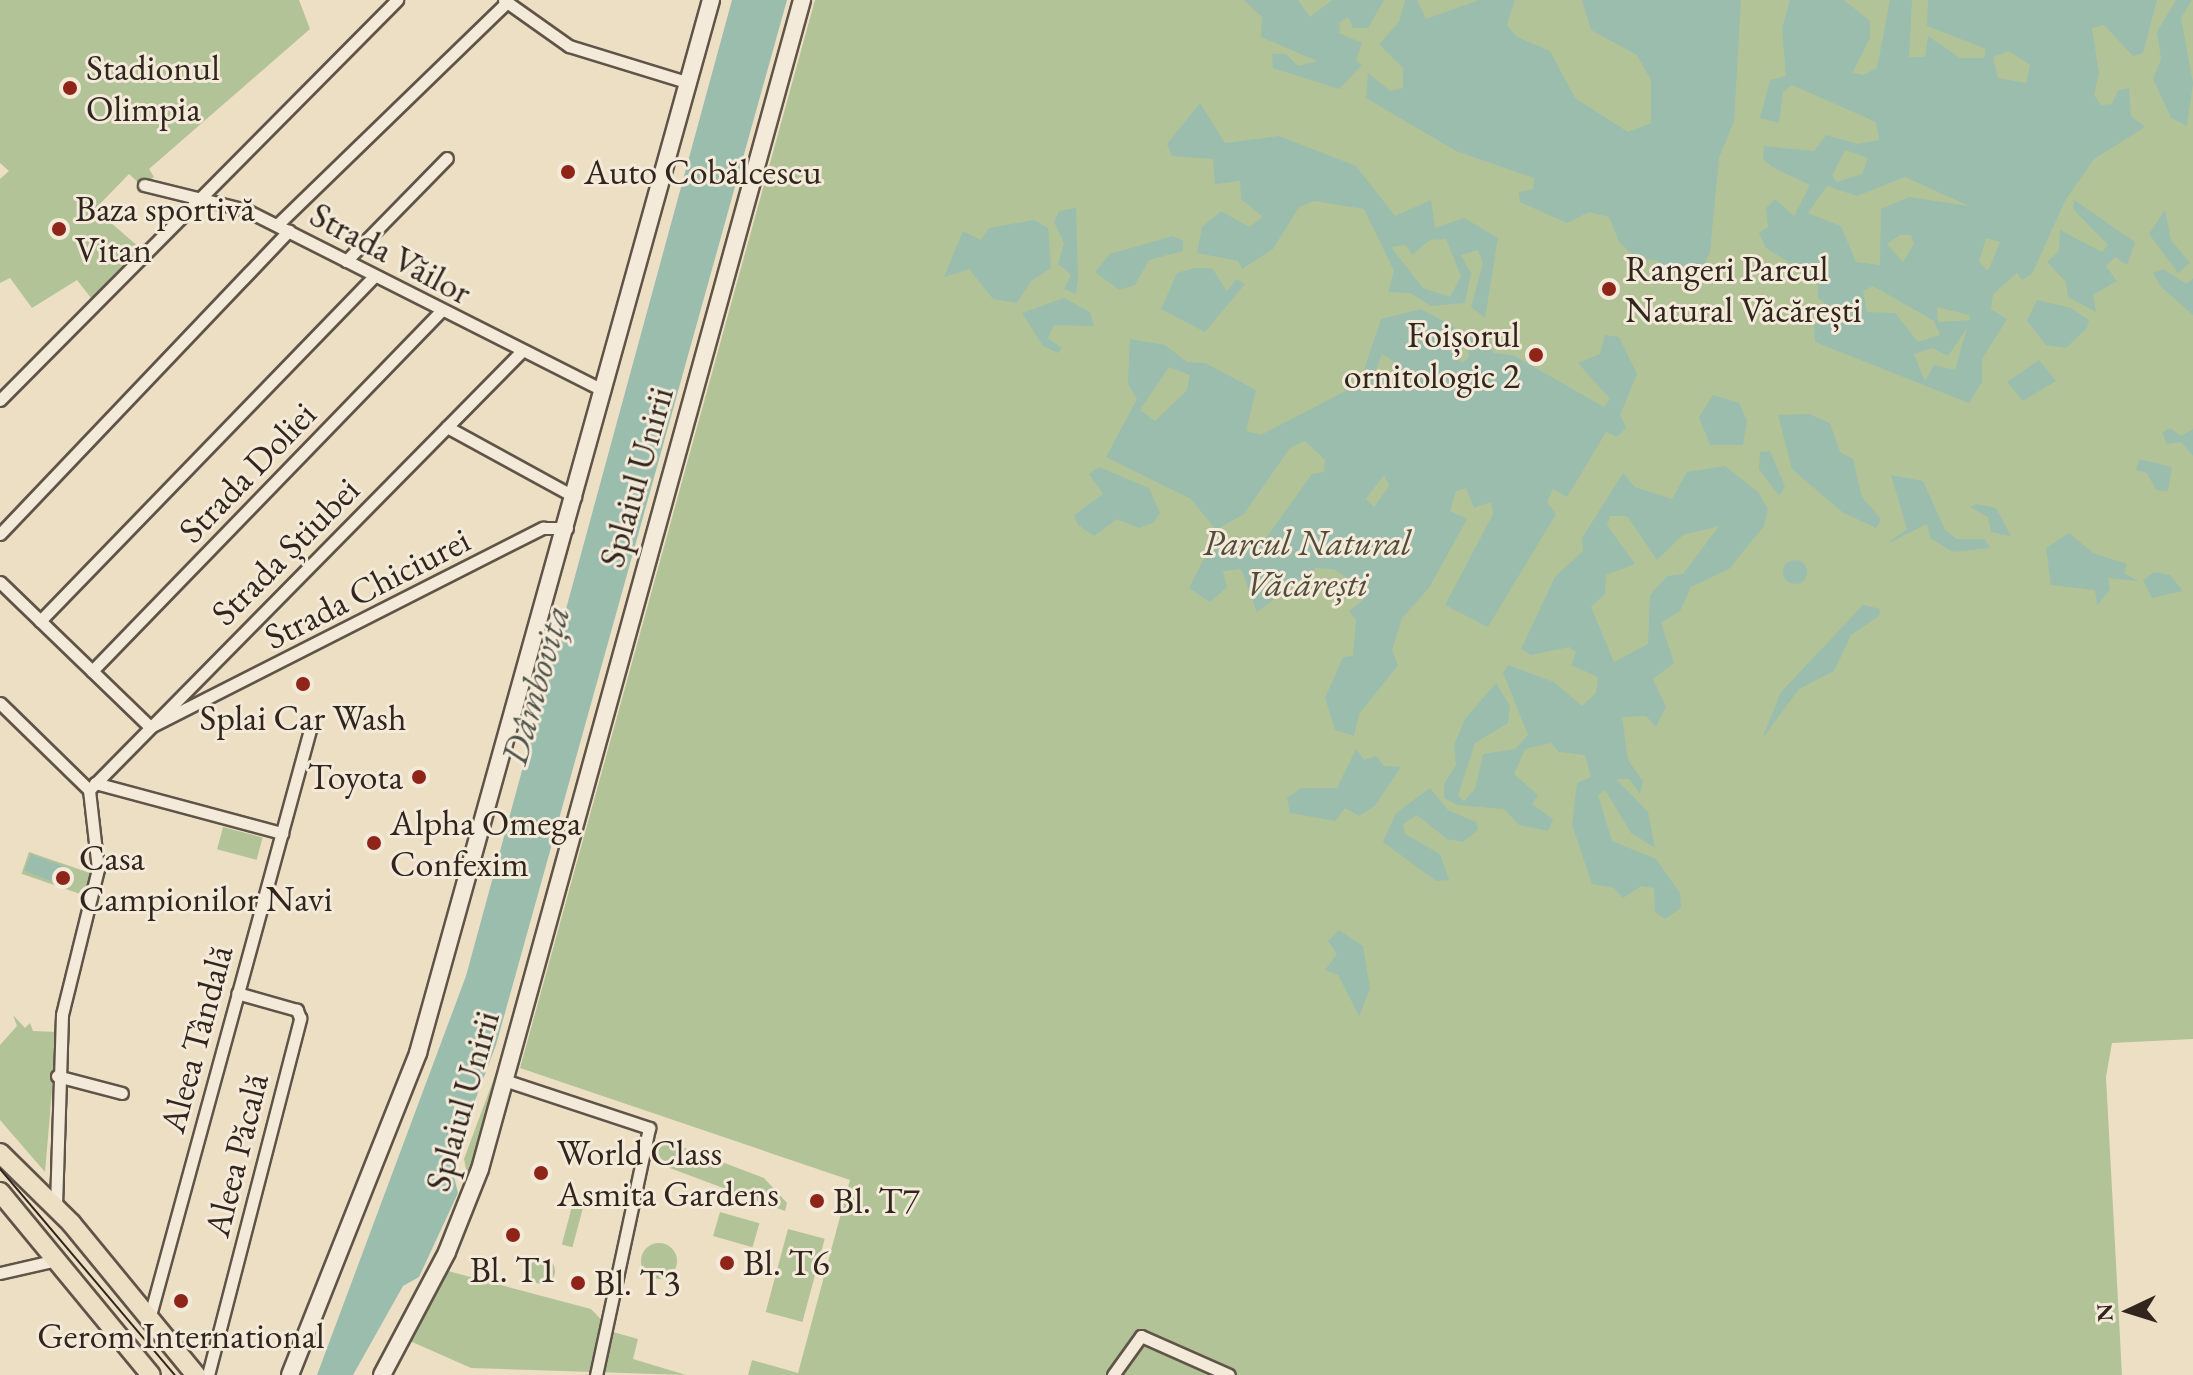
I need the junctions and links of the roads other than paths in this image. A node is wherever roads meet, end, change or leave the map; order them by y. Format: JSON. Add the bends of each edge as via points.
{"nodes":[{"id":1,"x":397,"y":0,"type":"edge"},
{"id":2,"x":802,"y":0,"type":"edge"},
{"id":3,"x":506,"y":1,"type":"edge"},
{"id":4,"x":707,"y":1,"type":"edge"},
{"id":5,"x":689,"y":83,"type":"junction"},
{"id":6,"x":447,"y":158,"type":"dead end"},
{"id":7,"x":144,"y":185,"type":"dead end"},
{"id":8,"x":199,"y":197,"type":"junction"},
{"id":9,"x":283,"y":227,"type":"junction"},
{"id":10,"x":346,"y":261,"type":"junction"},
{"id":11,"x":374,"y":276,"type":"junction"},
{"id":12,"x":441,"y":311,"type":"junction"},
{"id":13,"x":521,"y":352,"type":"junction"},
{"id":14,"x":604,"y":391,"type":"junction"},
{"id":15,"x":0,"y":400,"type":"edge"},
{"id":16,"x":447,"y":427,"type":"junction"},
{"id":17,"x":575,"y":497,"type":"junction"},
{"id":18,"x":567,"y":528,"type":"junction"},
{"id":19,"x":0,"y":534,"type":"edge"},
{"id":20,"x":0,"y":582,"type":"edge"},
{"id":21,"x":40,"y":621,"type":"junction"},
{"id":22,"x":92,"y":671,"type":"junction"},
{"id":23,"x":0,"y":703,"type":"edge"},
{"id":24,"x":311,"y":726,"type":"dead end"},
{"id":25,"x":150,"y":727,"type":"junction"},
{"id":26,"x":92,"y":786,"type":"junction"},
{"id":27,"x":282,"y":833,"type":"junction"},
{"id":28,"x":237,"y":993,"type":"junction"},
{"id":29,"x":57,"y":1076,"type":"junction"},
{"id":30,"x":504,"y":1080,"type":"junction"},
{"id":31,"x":122,"y":1093,"type":"dead end"},
{"id":32,"x":1,"y":1154,"type":"edge"},
{"id":33,"x":54,"y":1176,"type":"junction"},
{"id":34,"x":32,"y":1183,"type":"junction"},
{"id":35,"x":2,"y":1195,"type":"edge"},
{"id":36,"x":52,"y":1223,"type":"junction"},
{"id":37,"x":52,"y":1261,"type":"junction"},
{"id":38,"x":0,"y":1273,"type":"edge"},
{"id":39,"x":148,"y":1319,"type":"junction"},
{"id":40,"x":151,"y":1375,"type":"edge"},
{"id":41,"x":163,"y":1375,"type":"edge"},
{"id":42,"x":184,"y":1375,"type":"edge"},
{"id":43,"x":196,"y":1375,"type":"edge"},
{"id":44,"x":208,"y":1375,"type":"edge"},
{"id":45,"x":290,"y":1375,"type":"edge"},
{"id":46,"x":382,"y":1375,"type":"edge"},
{"id":47,"x":596,"y":1375,"type":"edge"},
{"id":48,"x":1113,"y":1375,"type":"edge"},
{"id":49,"x":1229,"y":1375,"type":"edge"}],
"edges":[{"from":1,"to":8,"type":"street"},
{"from":2,"to":30,"type":"main road","name":"Splaiul Unirii"},
{"from":3,"to":5,"type":"street","via":[[569,46]]},
{"from":3,"to":9,"type":"street"},
{"from":4,"to":5,"type":"main road","name":"Splaiul Unirii"},
{"from":5,"to":14,"type":"main road","name":"Splaiul Unirii"},
{"from":6,"to":10,"type":"street"},
{"from":7,"to":8,"type":"street","name":"Strada Văilor"},
{"from":8,"to":9,"type":"street","name":"Strada Văilor"},
{"from":8,"to":15,"type":"street"},
{"from":9,"to":10,"type":"street","name":"Strada Văilor"},
{"from":9,"to":19,"type":"street"},
{"from":10,"to":11,"type":"street","name":"Strada Văilor"},
{"from":11,"to":12,"type":"street","name":"Strada Văilor"},
{"from":11,"to":21,"type":"street"},
{"from":12,"to":13,"type":"street","name":"Strada Văilor"},
{"from":12,"to":22,"type":"street","name":"Strada Doliei"},
{"from":13,"to":14,"type":"street","name":"Strada Văilor"},
{"from":13,"to":16,"type":"street","name":"Strada Știubei"},
{"from":14,"to":17,"type":"main road","name":"Splaiul Unirii"},
{"from":16,"to":17,"type":"street"},
{"from":16,"to":25,"type":"street","name":"Strada Știubei"},
{"from":17,"to":18,"type":"main road","name":"Splaiul Unirii"},
{"from":18,"to":25,"type":"street","name":"Strada Chiciurei","via":[[543,528]]},
{"from":18,"to":45,"type":"main road","name":"Splaiul Unirii","via":[[418,1053]]},
{"from":20,"to":21,"type":"street"},
{"from":21,"to":22,"type":"street"},
{"from":22,"to":25,"type":"street"},
{"from":23,"to":26,"type":"street"},
{"from":24,"to":27,"type":"street","name":"Aleea Tândală"},
{"from":25,"to":26,"type":"street","name":"Strada Știubei"},
{"from":26,"to":27,"type":"street"},
{"from":26,"to":29,"type":"street","via":[[97,879],[64,1003]]},
{"from":27,"to":28,"type":"street","name":"Aleea Tândală"},
{"from":28,"to":39,"type":"street","name":"Aleea Tândală"},
{"from":28,"to":44,"type":"street","name":"Aleea Păcală","via":[[297,1010],[300,1018]]},
{"from":29,"to":31,"type":"street"},
{"from":29,"to":33,"type":"street"},
{"from":30,"to":46,"type":"main road","name":"Splaiul Unirii","via":[[458,1227]]},
{"from":30,"to":47,"type":"street","via":[[649,1128]]},
{"from":32,"to":34,"type":"main road"},
{"from":32,"to":36,"type":"main road"},
{"from":33,"to":34,"type":"street"},
{"from":33,"to":36,"type":"street"},
{"from":34,"to":36,"type":"main road"},
{"from":35,"to":36,"type":"main road"},
{"from":35,"to":37,"type":"main road"},
{"from":36,"to":39,"type":"main road"},
{"from":36,"to":41,"type":"main road"},
{"from":36,"to":42,"type":"main road"},
{"from":37,"to":38,"type":"street"},
{"from":37,"to":40,"type":"main road"},
{"from":39,"to":43,"type":"main road"},
{"from":48,"to":49,"type":"street","via":[[1141,1336]]}]}
